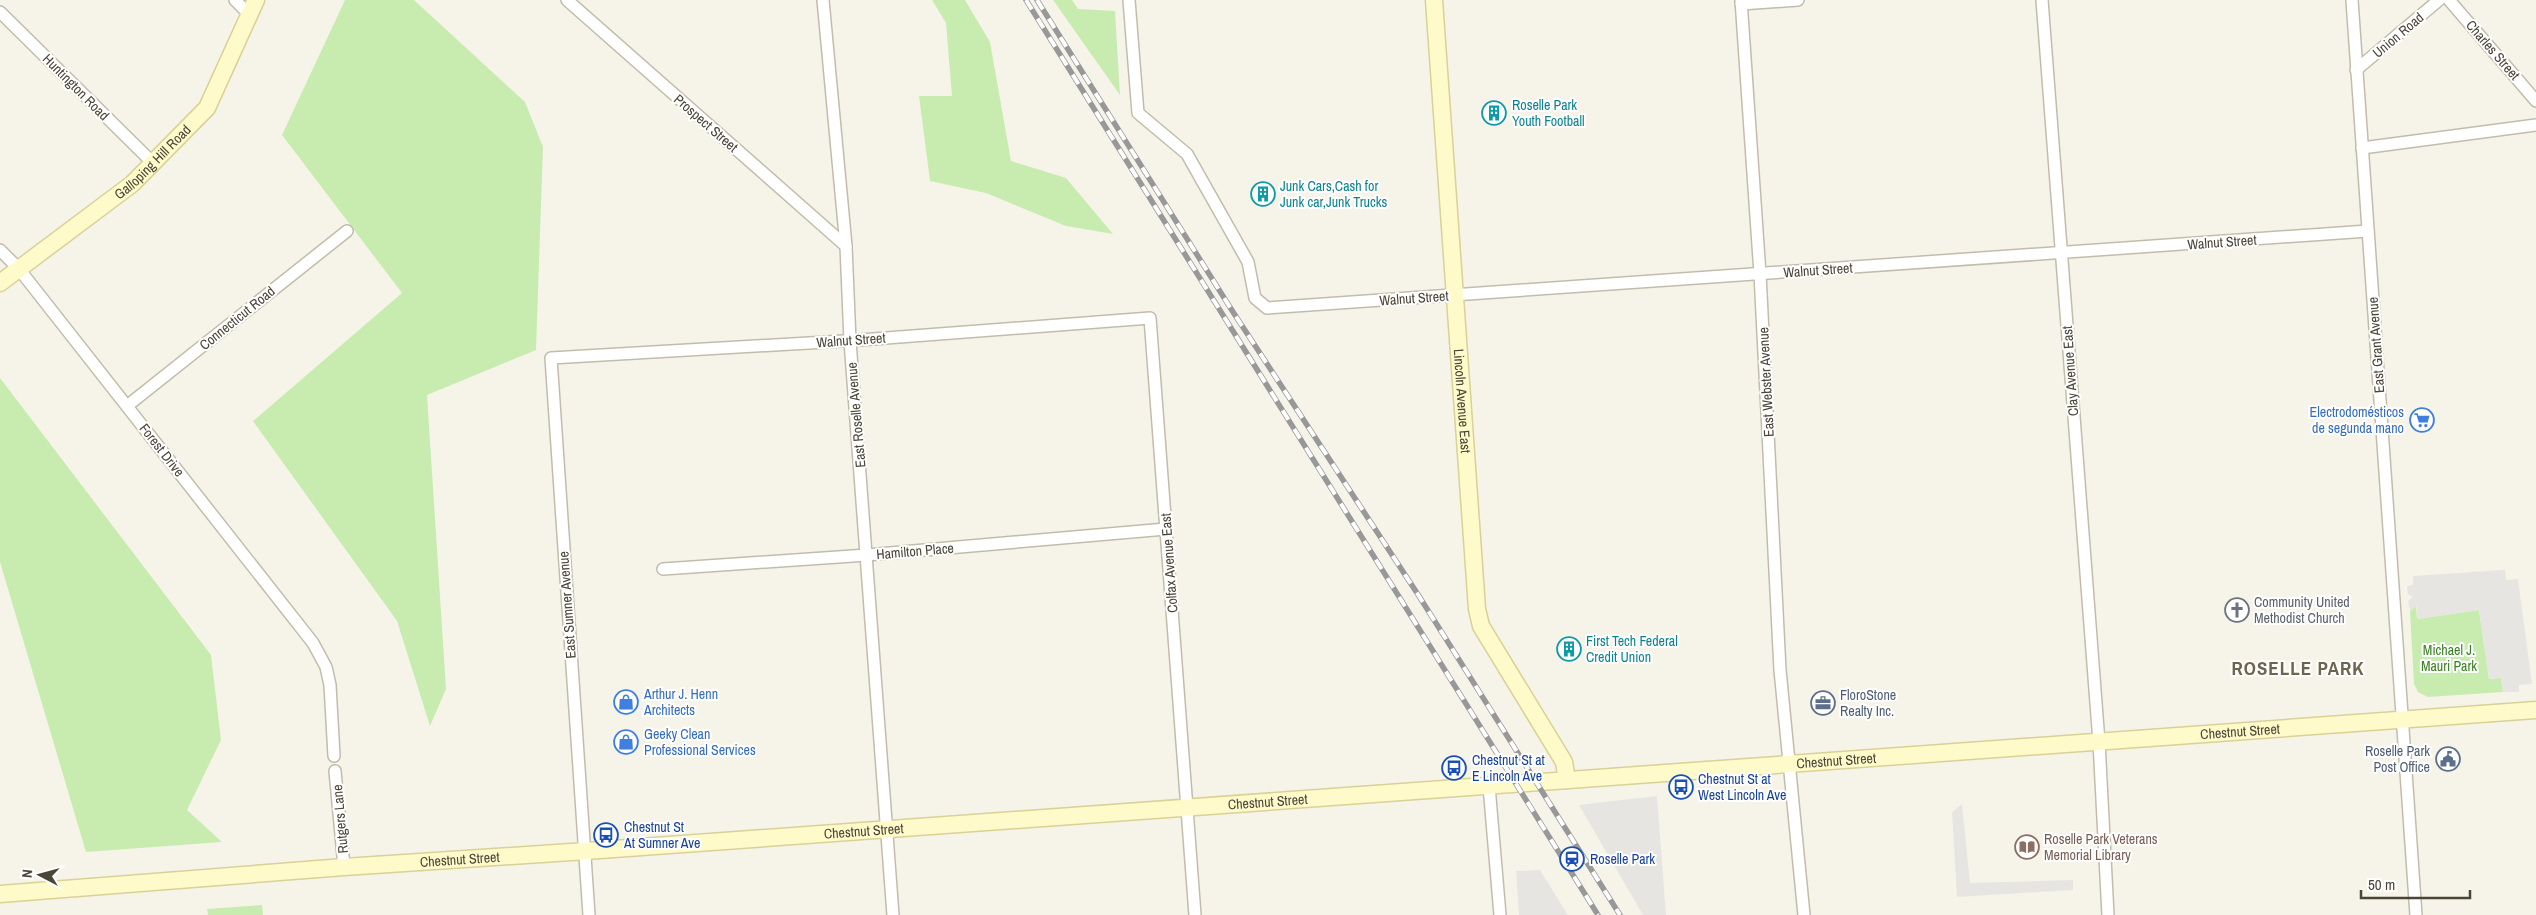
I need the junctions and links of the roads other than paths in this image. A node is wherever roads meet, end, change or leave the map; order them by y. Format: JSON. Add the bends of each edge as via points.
{"nodes":[{"id":1,"x":235,"y":0,"type":"edge"},
{"id":2,"x":567,"y":0,"type":"edge"},
{"id":3,"x":823,"y":0,"type":"edge"},
{"id":4,"x":1130,"y":0,"type":"edge"},
{"id":5,"x":1434,"y":0,"type":"edge"},
{"id":6,"x":1798,"y":0,"type":"edge"},
{"id":7,"x":2042,"y":0,"type":"edge"},
{"id":8,"x":2352,"y":0,"type":"edge"},
{"id":9,"x":2439,"y":0,"type":"edge"},
{"id":10,"x":2449,"y":0,"type":"edge"},
{"id":11,"x":1741,"y":2,"type":"edge"},
{"id":12,"x":253,"y":8,"type":"edge"},
{"id":13,"x":0,"y":12,"type":"edge"},
{"id":14,"x":2356,"y":70,"type":"junction"},
{"id":15,"x":2536,"y":101,"type":"edge"},
{"id":16,"x":2536,"y":125,"type":"edge"},
{"id":17,"x":2362,"y":148,"type":"junction"},
{"id":18,"x":153,"y":163,"type":"junction"},
{"id":19,"x":347,"y":231,"type":"dead end"},
{"id":20,"x":2368,"y":231,"type":"junction"},
{"id":21,"x":846,"y":246,"type":"junction"},
{"id":22,"x":0,"y":250,"type":"edge"},
{"id":23,"x":2061,"y":253,"type":"junction"},
{"id":24,"x":19,"y":269,"type":"junction"},
{"id":25,"x":1760,"y":274,"type":"junction"},
{"id":26,"x":0,"y":283,"type":"edge"},
{"id":27,"x":1456,"y":295,"type":"junction"},
{"id":28,"x":1150,"y":318,"type":"joint"},
{"id":29,"x":850,"y":341,"type":"junction"},
{"id":30,"x":551,"y":358,"type":"joint"},
{"id":31,"x":127,"y":406,"type":"junction"},
{"id":32,"x":1166,"y":529,"type":"junction"},
{"id":33,"x":867,"y":555,"type":"junction"},
{"id":34,"x":663,"y":569,"type":"dead end"},
{"id":35,"x":2536,"y":710,"type":"edge"},
{"id":36,"x":2402,"y":720,"type":"junction"},
{"id":37,"x":2099,"y":742,"type":"junction"},
{"id":38,"x":334,"y":756,"type":"dead end"},
{"id":39,"x":1790,"y":764,"type":"junction"},
{"id":40,"x":336,"y":771,"type":"dead end"},
{"id":41,"x":1567,"y":780,"type":"junction"},
{"id":42,"x":1489,"y":786,"type":"junction"},
{"id":43,"x":1188,"y":808,"type":"junction"},
{"id":44,"x":886,"y":830,"type":"junction"},
{"id":45,"x":586,"y":851,"type":"junction"},
{"id":46,"x":344,"y":867,"type":"junction"},
{"id":47,"x":0,"y":894,"type":"edge"},
{"id":48,"x":589,"y":915,"type":"edge"},
{"id":49,"x":893,"y":915,"type":"edge"},
{"id":50,"x":1195,"y":915,"type":"edge"},
{"id":51,"x":1500,"y":915,"type":"edge"},
{"id":52,"x":1804,"y":915,"type":"edge"},
{"id":53,"x":2108,"y":915,"type":"edge"},
{"id":54,"x":2416,"y":915,"type":"edge"}],
"edges":[{"from":1,"to":12,"type":"street"},
{"from":2,"to":21,"type":"street","name":"Prospect Street"},
{"from":3,"to":21,"type":"street","name":"East Roselle Avenue"},
{"from":4,"to":27,"type":"street","name":"Walnut Street","via":[[1138,113],[1187,154],[1248,262],[1254,298],[1267,308]]},
{"from":5,"to":27,"type":"street","name":"Lincoln Avenue East"},
{"from":6,"to":11,"type":"street"},
{"from":7,"to":23,"type":"street","name":"Clay Avenue East"},
{"from":8,"to":14,"type":"street","name":"East Grant Avenue"},
{"from":9,"to":14,"type":"street","name":"Union Road"},
{"from":10,"to":15,"type":"street","name":"Charles Street"},
{"from":11,"to":25,"type":"street","name":"East Webster Avenue"},
{"from":12,"to":18,"type":"street","name":"Galloping Hill Road","via":[[207,108]]},
{"from":13,"to":18,"type":"street","name":"Huntington Road"},
{"from":14,"to":17,"type":"street","name":"East Grant Avenue"},
{"from":16,"to":17,"type":"street"},
{"from":17,"to":20,"type":"street","name":"East Grant Avenue"},
{"from":18,"to":24,"type":"street","name":"Galloping Hill Road","via":[[132,184]]},
{"from":19,"to":31,"type":"street","name":"Connecticut Road"},
{"from":20,"to":23,"type":"street","name":"Walnut Street"},
{"from":20,"to":36,"type":"street","name":"East Grant Avenue"},
{"from":21,"to":29,"type":"street","name":"East Roselle Avenue"},
{"from":22,"to":24,"type":"street","name":"Forest Drive"},
{"from":23,"to":25,"type":"street","name":"Walnut Street"},
{"from":23,"to":37,"type":"street","name":"Clay Avenue East"},
{"from":24,"to":26,"type":"street","name":"Galloping Hill Road"},
{"from":24,"to":31,"type":"street","name":"Forest Drive"},
{"from":25,"to":27,"type":"street","name":"Walnut Street"},
{"from":25,"to":39,"type":"street","name":"East Webster Avenue","via":[[1780,670]]},
{"from":27,"to":41,"type":"street","name":"Lincoln Avenue East","via":[[1477,609],[1482,626],[1564,762]]},
{"from":28,"to":29,"type":"street","name":"Walnut Street"},
{"from":28,"to":32,"type":"street","name":"Colfax Avenue East"},
{"from":29,"to":30,"type":"street","name":"Walnut Street"},
{"from":29,"to":33,"type":"street","name":"East Roselle Avenue"},
{"from":30,"to":45,"type":"street","name":"East Sumner Avenue"},
{"from":31,"to":38,"type":"street","name":"Forest Drive","via":[[319,654],[330,685]]},
{"from":32,"to":33,"type":"street","name":"Hamilton Place"},
{"from":32,"to":43,"type":"street","name":"Colfax Avenue East"},
{"from":33,"to":34,"type":"street","name":"Hamilton Place"},
{"from":33,"to":44,"type":"street","name":"East Roselle Avenue"},
{"from":35,"to":36,"type":"street","name":"Chestnut Street"},
{"from":36,"to":37,"type":"street","name":"Chestnut Street"},
{"from":36,"to":54,"type":"street","name":"East Grant Avenue"},
{"from":37,"to":39,"type":"street","name":"Chestnut Street"},
{"from":37,"to":53,"type":"street","name":"Clay Avenue East"},
{"from":39,"to":41,"type":"street","name":"Chestnut Street"},
{"from":39,"to":52,"type":"street","name":"East Webster Avenue"},
{"from":40,"to":46,"type":"street","name":"Rutgers Lane"},
{"from":41,"to":42,"type":"street","name":"Chestnut Street"},
{"from":42,"to":43,"type":"street","name":"Chestnut Street"},
{"from":42,"to":51,"type":"street"},
{"from":43,"to":44,"type":"street","name":"Chestnut Street"},
{"from":43,"to":50,"type":"street","name":"Colfax Avenue East"},
{"from":44,"to":45,"type":"street","name":"Chestnut Street"},
{"from":44,"to":49,"type":"street","name":"East Roselle Avenue"},
{"from":45,"to":46,"type":"street","name":"Chestnut Street"},
{"from":45,"to":48,"type":"street","name":"East Sumner Avenue"},
{"from":46,"to":47,"type":"street","name":"Chestnut Street"}]}
